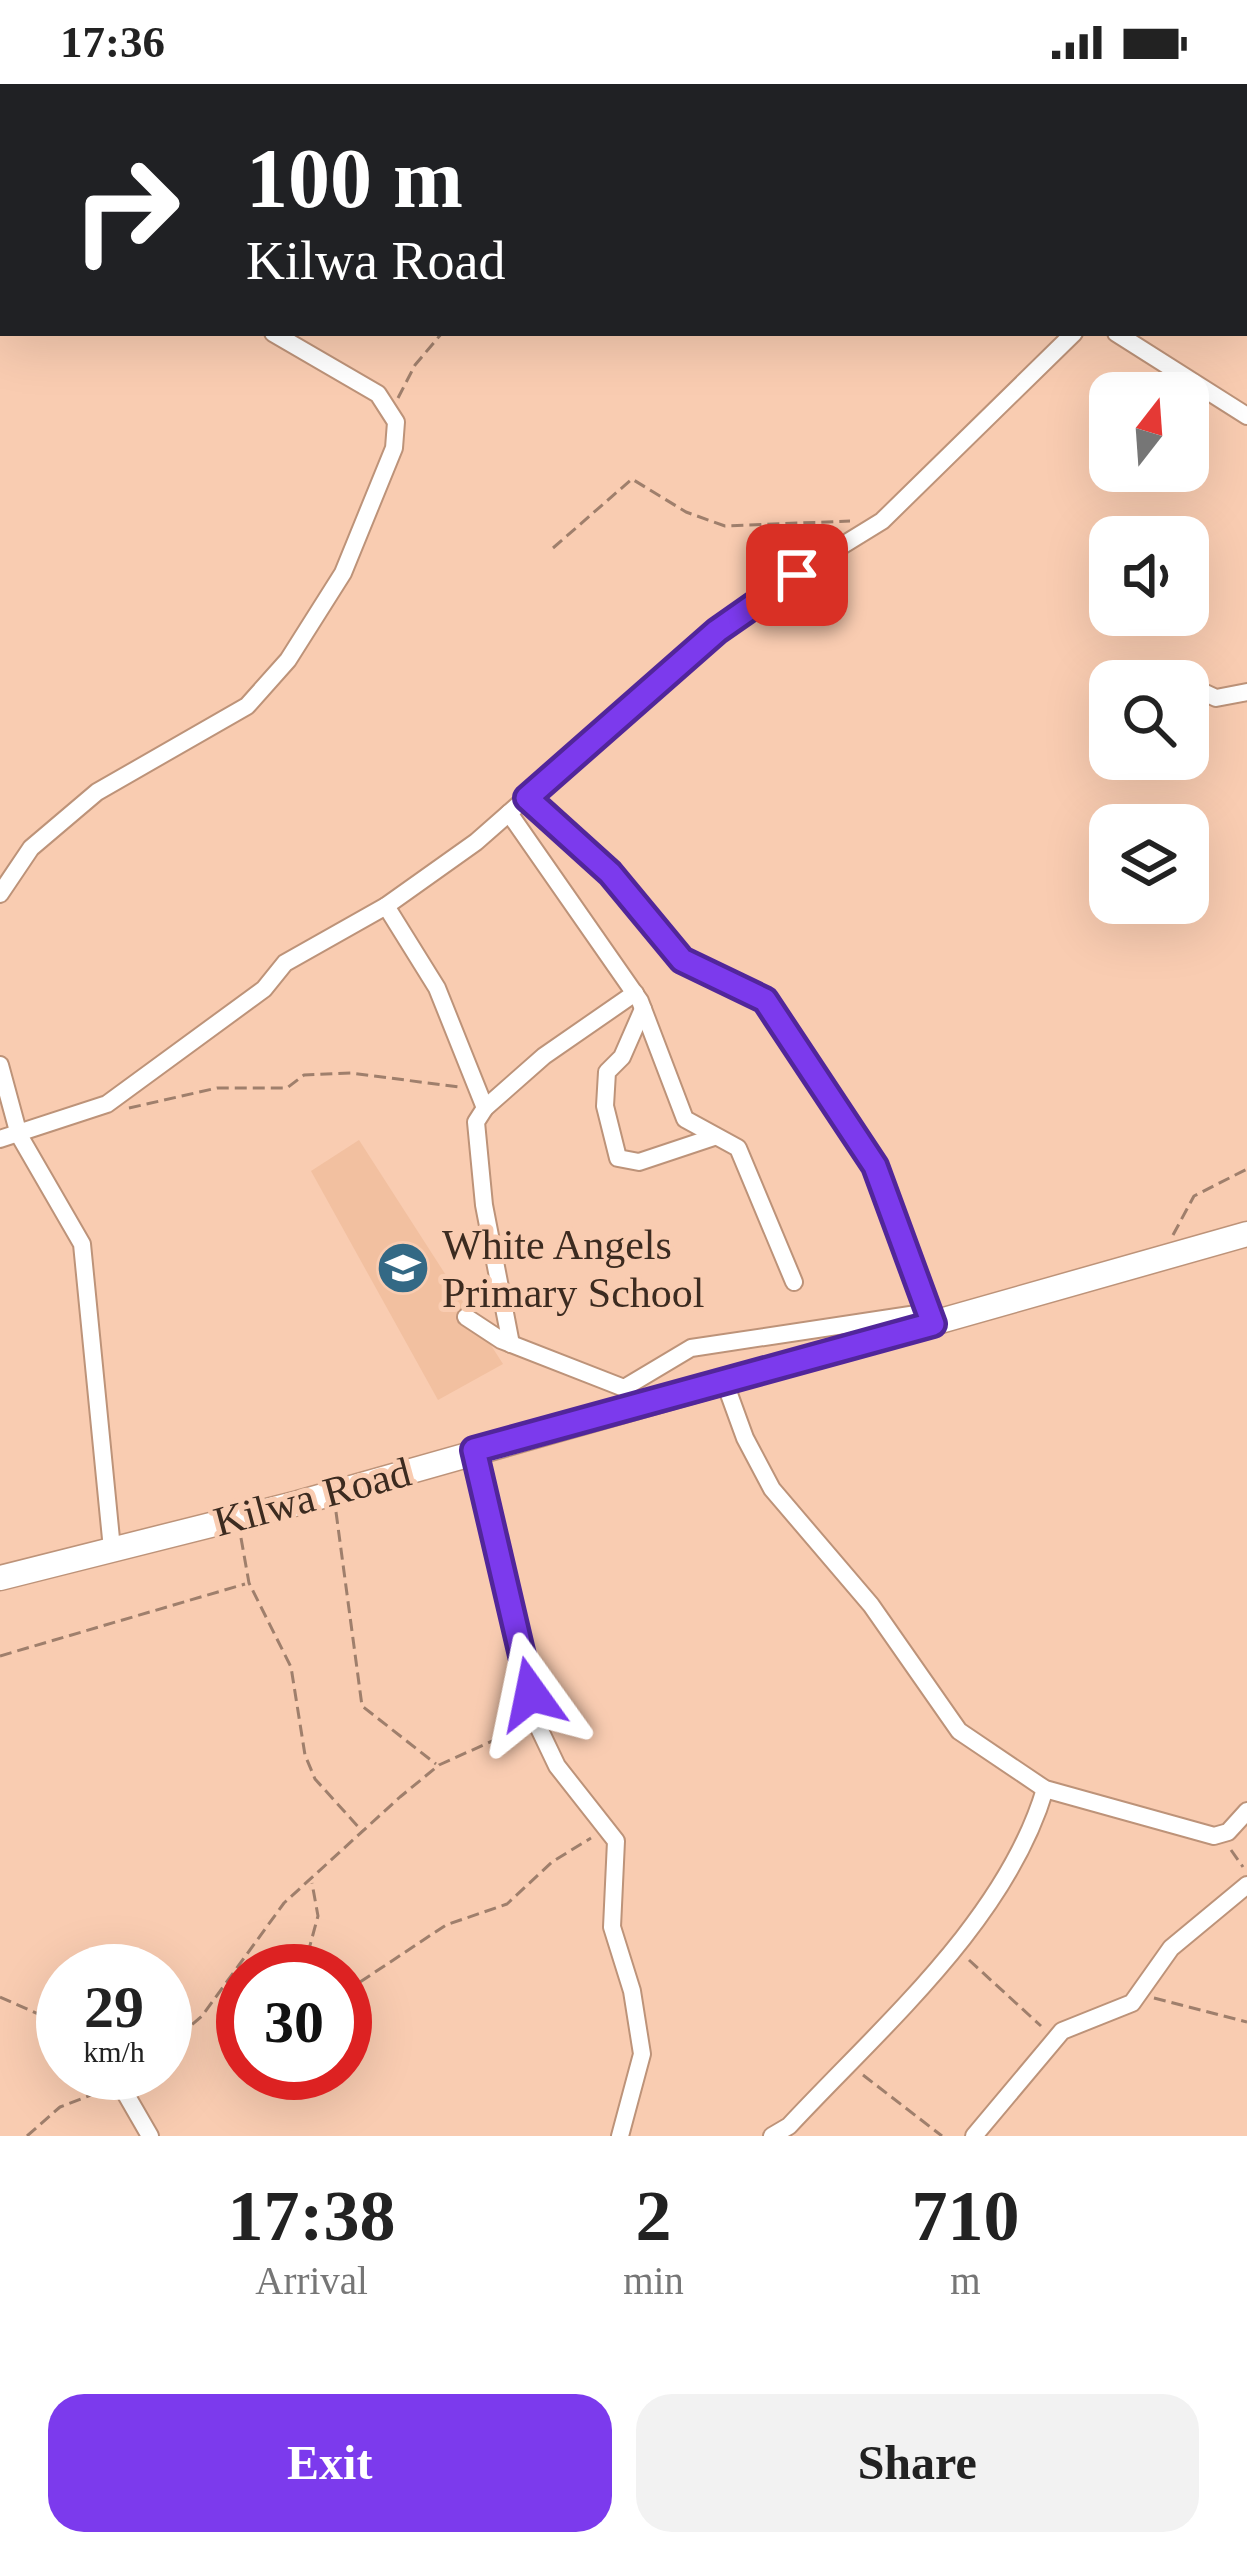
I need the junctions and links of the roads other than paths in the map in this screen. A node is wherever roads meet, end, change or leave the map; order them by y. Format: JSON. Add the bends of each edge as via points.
{"nodes":[{"id":1,"x":278,"y":336,"type":"edge"},
{"id":2,"x":1071,"y":336,"type":"edge"},
{"id":3,"x":1121,"y":336,"type":"edge"},
{"id":4,"x":1247,"y":416,"type":"edge"},
{"id":5,"x":1247,"y":692,"type":"edge"},
{"id":6,"x":1209,"y":695,"type":"edge"},
{"id":7,"x":527,"y":798,"type":"junction"},
{"id":8,"x":509,"y":813,"type":"junction"},
{"id":9,"x":0,"y":894,"type":"edge"},
{"id":10,"x":386,"y":905,"type":"junction"},
{"id":11,"x":639,"y":1001,"type":"junction"},
{"id":12,"x":0,"y":1065,"type":"edge"},
{"id":13,"x":484,"y":1108,"type":"junction"},
{"id":14,"x":19,"y":1135,"type":"junction"},
{"id":15,"x":716,"y":1136,"type":"junction"},
{"id":16,"x":0,"y":1139,"type":"edge"},
{"id":17,"x":1247,"y":1234,"type":"edge"},
{"id":18,"x":794,"y":1282,"type":"dead end"},
{"id":19,"x":466,"y":1317,"type":"dead end"},
{"id":20,"x":932,"y":1318,"type":"junction"},
{"id":21,"x":511,"y":1344,"type":"junction"},
{"id":22,"x":725,"y":1383,"type":"junction"},
{"id":23,"x":474,"y":1450,"type":"junction"},
{"id":24,"x":112,"y":1549,"type":"junction"},
{"id":25,"x":0,"y":1578,"type":"edge"},
{"id":26,"x":1045,"y":1789,"type":"junction"},
{"id":27,"x":1235,"y":1824,"type":"edge"},
{"id":28,"x":1247,"y":1885,"type":"edge"},
{"id":29,"x":130,"y":2100,"type":"edge"},
{"id":30,"x":149,"y":2136,"type":"edge"},
{"id":31,"x":620,"y":2136,"type":"edge"},
{"id":32,"x":772,"y":2136,"type":"edge"},
{"id":33,"x":974,"y":2136,"type":"edge"}],
"edges":[{"from":1,"to":9,"type":"street","via":[[378,394],[392,411],[394,448],[344,573],[266,688],[210,731],[97,792],[31,848]]},
{"from":2,"to":7,"type":"street","via":[[882,521],[765,593]]},
{"from":3,"to":4,"type":"street"},
{"from":5,"to":6,"type":"street"},
{"from":7,"to":8,"type":"street"},
{"from":7,"to":20,"type":"street","via":[[610,873],[682,960],[765,1000],[868,1154]]},
{"from":8,"to":10,"type":"street"},
{"from":8,"to":11,"type":"street"},
{"from":10,"to":13,"type":"street","via":[[437,988]]},
{"from":10,"to":14,"type":"street","via":[[285,963],[196,1040],[86,1114]]},
{"from":11,"to":13,"type":"street","via":[[560,1044]]},
{"from":11,"to":15,"type":"street","via":[[685,1119]]},
{"from":11,"to":15,"type":"street","via":[[626,1049],[608,1072],[605,1106],[618,1158],[639,1162]]},
{"from":12,"to":14,"type":"street"},
{"from":13,"to":21,"type":"street","via":[[475,1137]]},
{"from":14,"to":16,"type":"street"},
{"from":14,"to":24,"type":"street","via":[[82,1244]]},
{"from":15,"to":18,"type":"street","via":[[734,1142],[756,1182]]},
{"from":17,"to":20,"type":"highway","name":"Kilwa Road"},
{"from":19,"to":21,"type":"street"},
{"from":20,"to":21,"type":"street","via":[[691,1348],[624,1388]]},
{"from":20,"to":22,"type":"highway","name":"Kilwa Road"},
{"from":22,"to":23,"type":"highway","name":"Kilwa Road"},
{"from":22,"to":26,"type":"street","via":[[765,1478],[871,1605],[952,1724]]},
{"from":23,"to":24,"type":"highway","name":"Kilwa Road"},
{"from":23,"to":31,"type":"street","via":[[536,1722],[564,1776],[617,1845],[612,1927],[642,2054]]},
{"from":24,"to":25,"type":"highway","name":"Kilwa Road"},
{"from":26,"to":27,"type":"street"},
{"from":26,"to":32,"type":"street","via":[[1031,1837],[956,1945]]},
{"from":28,"to":33,"type":"street","via":[[1171,1948],[1141,1994],[1056,2038]]},
{"from":29,"to":30,"type":"street"}]}
